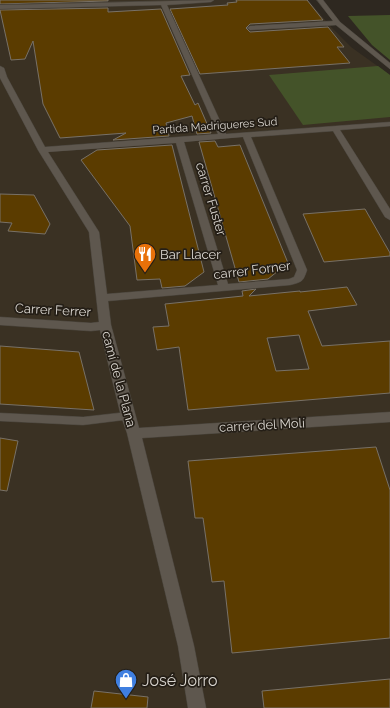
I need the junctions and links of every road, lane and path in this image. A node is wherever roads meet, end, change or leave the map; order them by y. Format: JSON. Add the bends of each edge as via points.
{"nodes":[{"id":1,"x":211,"y":0,"type":"edge"},
{"id":2,"x":320,"y":0,"type":"edge"},
{"id":3,"x":100,"y":2,"type":"edge"},
{"id":4,"x":163,"y":3,"type":"junction"},
{"id":5,"x":1,"y":7,"type":"edge"},
{"id":6,"x":338,"y":22,"type":"junction"},
{"id":7,"x":250,"y":28,"type":"dead end"},
{"id":8,"x":390,"y":67,"type":"edge"},
{"id":9,"x":0,"y":68,"type":"edge"},
{"id":10,"x":390,"y":124,"type":"edge"},
{"id":11,"x":335,"y":128,"type":"junction"},
{"id":12,"x":246,"y":135,"type":"junction"},
{"id":13,"x":223,"y":137,"type":"junction"},
{"id":14,"x":180,"y":140,"type":"junction"},
{"id":15,"x":42,"y":150,"type":"junction"},
{"id":16,"x":390,"y":216,"type":"edge"},
{"id":17,"x":224,"y":288,"type":"junction"},
{"id":18,"x":102,"y":298,"type":"junction"},
{"id":19,"x":0,"y":322,"type":"edge"},
{"id":20,"x":105,"y":325,"type":"junction"},
{"id":21,"x":128,"y":416,"type":"junction"},
{"id":22,"x":0,"y":417,"type":"edge"},
{"id":23,"x":390,"y":417,"type":"edge"},
{"id":24,"x":134,"y":433,"type":"junction"},
{"id":25,"x":197,"y":708,"type":"edge"}],
"edges":[{"from":1,"to":4,"type":"street"},
{"from":2,"to":6,"type":"street"},
{"from":3,"to":4,"type":"street"},
{"from":3,"to":5,"type":"street"},
{"from":4,"to":13,"type":"street"},
{"from":6,"to":7,"type":"street"},
{"from":6,"to":8,"type":"street"},
{"from":9,"to":15,"type":"street","name":"camí de la Plana"},
{"from":10,"to":11,"type":"street","name":"Partida Madrigueres Sud"},
{"from":11,"to":12,"type":"street","name":"Partida Madrigueres Sud"},
{"from":11,"to":16,"type":"street"},
{"from":12,"to":13,"type":"street","name":"Partida Madrigueres Sud"},
{"from":12,"to":17,"type":"street","name":"carrer Forner","via":[[302,270],[299,279],[290,282]]},
{"from":13,"to":14,"type":"street","name":"Partida Madrigueres Sud"},
{"from":14,"to":15,"type":"street","name":"Partida Madrigueres Sud"},
{"from":14,"to":17,"type":"street","name":"carrer Fuster"},
{"from":15,"to":18,"type":"street","name":"camí de la Plana","via":[[94,232]]},
{"from":17,"to":18,"type":"street","name":"carrer Forner"},
{"from":18,"to":20,"type":"street","name":"camí de la Plana"},
{"from":19,"to":20,"type":"street","name":"Carrer Ferrer","via":[[91,327]]},
{"from":20,"to":21,"type":"street","name":"camí de la Plana"},
{"from":21,"to":22,"type":"lane","via":[[83,421]]},
{"from":21,"to":24,"type":"street","name":"camí de la Plana"},
{"from":23,"to":24,"type":"street","name":"carrer del Molí"},
{"from":24,"to":25,"type":"street","name":"camí de la Plana","via":[[186,646]]}]}
